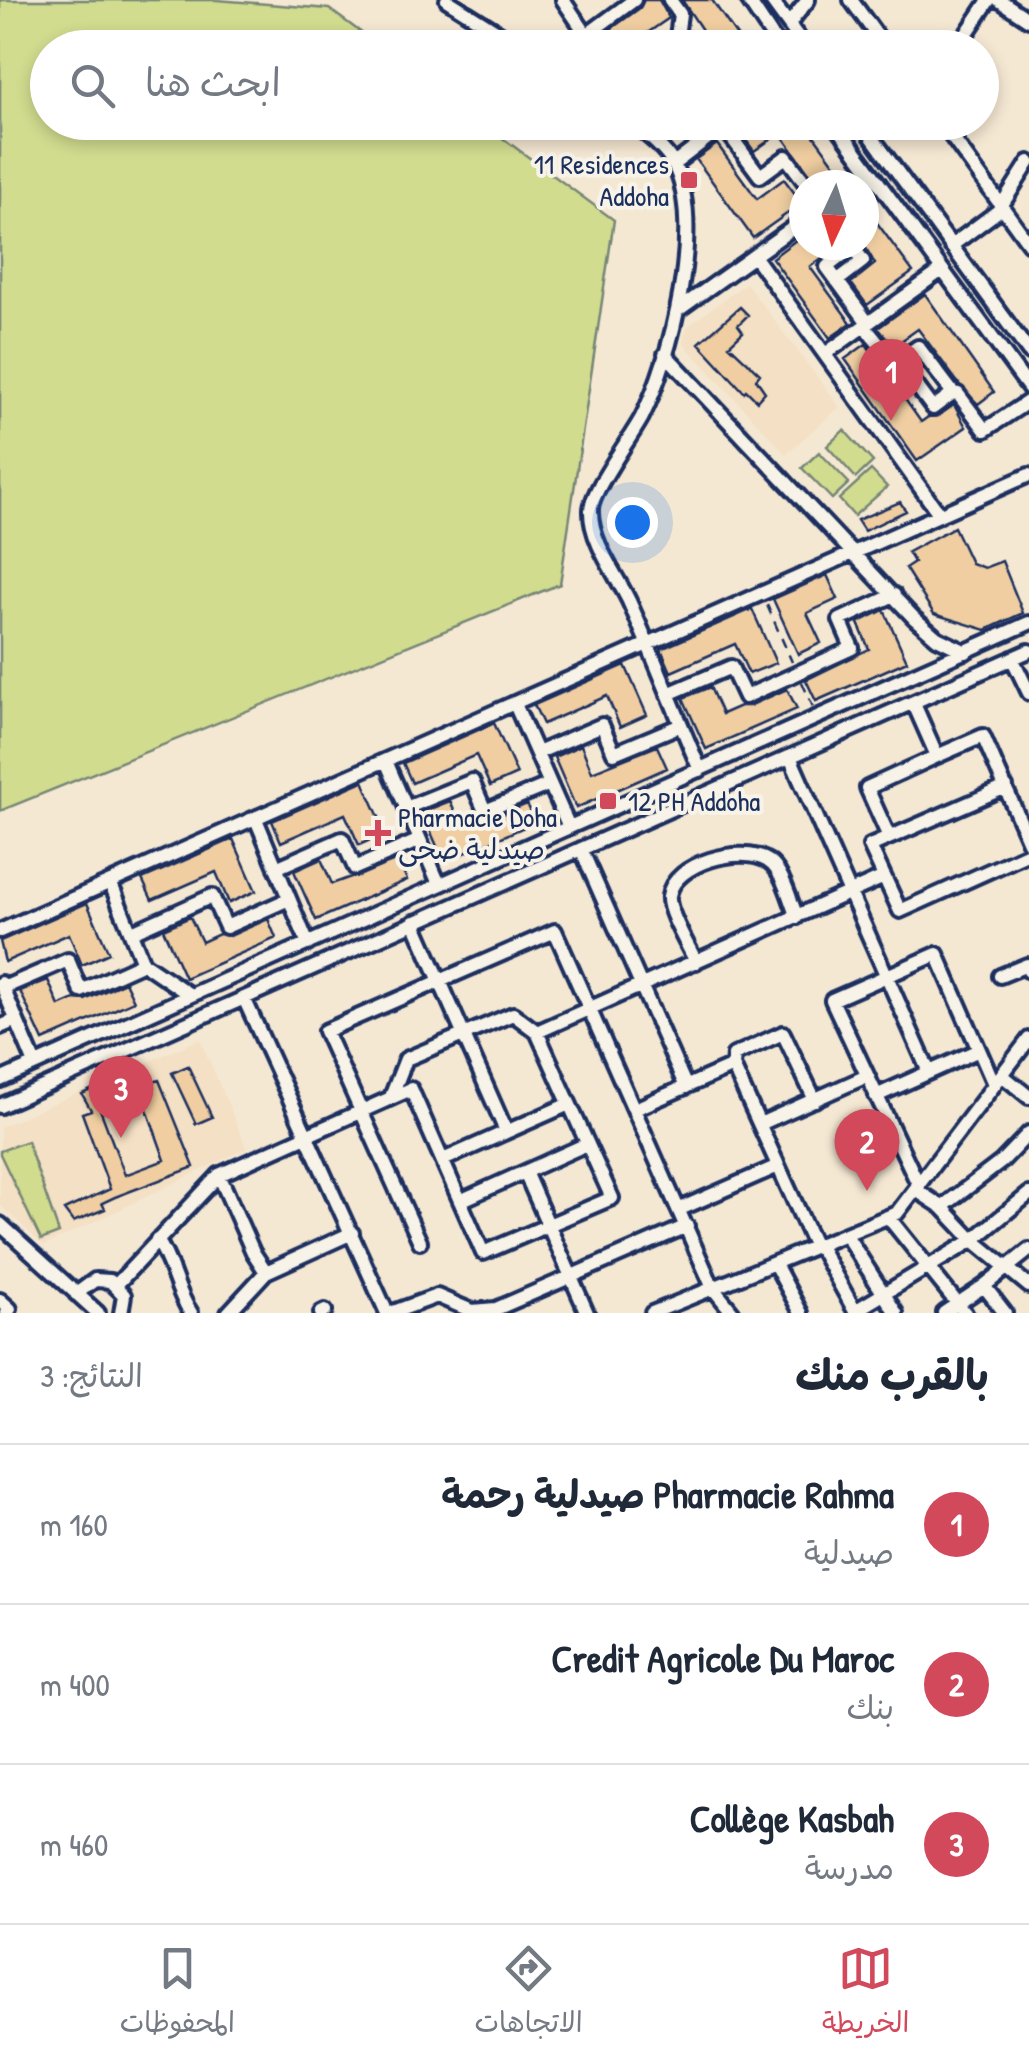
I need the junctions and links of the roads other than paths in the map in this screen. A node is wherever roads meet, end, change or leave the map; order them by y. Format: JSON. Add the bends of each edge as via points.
{"nodes":[{"id":1,"x":446,"y":0,"type":"edge"},
{"id":2,"x":562,"y":0,"type":"edge"},
{"id":3,"x":634,"y":0,"type":"edge"},
{"id":4,"x":670,"y":0,"type":"edge"},
{"id":5,"x":748,"y":0,"type":"edge"},
{"id":6,"x":771,"y":0,"type":"edge"},
{"id":7,"x":808,"y":0,"type":"edge"},
{"id":8,"x":850,"y":0,"type":"edge"},
{"id":9,"x":989,"y":0,"type":"edge"},
{"id":10,"x":999,"y":0,"type":"edge"},
{"id":11,"x":1029,"y":20,"type":"edge"},
{"id":12,"x":788,"y":24,"type":"junction"},
{"id":13,"x":494,"y":30,"type":"edge"},
{"id":14,"x":583,"y":30,"type":"edge"},
{"id":15,"x":592,"y":30,"type":"edge"},
{"id":16,"x":678,"y":30,"type":"edge"},
{"id":17,"x":768,"y":30,"type":"edge"},
{"id":18,"x":792,"y":30,"type":"edge"},
{"id":19,"x":872,"y":30,"type":"edge"},
{"id":20,"x":969,"y":30,"type":"edge"},
{"id":21,"x":652,"y":140,"type":"edge"},
{"id":22,"x":704,"y":140,"type":"edge"},
{"id":23,"x":735,"y":140,"type":"edge"},
{"id":24,"x":847,"y":140,"type":"edge"},
{"id":25,"x":874,"y":140,"type":"edge"},
{"id":26,"x":955,"y":140,"type":"edge"},
{"id":27,"x":1029,"y":162,"type":"edge"},
{"id":28,"x":674,"y":164,"type":"junction"},
{"id":29,"x":796,"y":170,"type":"edge"},
{"id":30,"x":869,"y":170,"type":"edge"},
{"id":31,"x":879,"y":184,"type":"edge"},
{"id":32,"x":1002,"y":205,"type":"junction"},
{"id":33,"x":789,"y":231,"type":"edge"},
{"id":34,"x":1029,"y":244,"type":"edge"},
{"id":35,"x":951,"y":246,"type":"junction"},
{"id":36,"x":755,"y":257,"type":"junction"},
{"id":37,"x":835,"y":260,"type":"edge"},
{"id":38,"x":942,"y":270,"type":"junction"},
{"id":39,"x":678,"y":310,"type":"junction"},
{"id":40,"x":866,"y":324,"type":"junction"},
{"id":41,"x":1029,"y":352,"type":"edge"},
{"id":42,"x":665,"y":354,"type":"junction"},
{"id":43,"x":824,"y":354,"type":"junction"},
{"id":44,"x":898,"y":362,"type":"junction"},
{"id":45,"x":1029,"y":388,"type":"edge"},
{"id":46,"x":953,"y":393,"type":"junction"},
{"id":47,"x":1029,"y":401,"type":"edge"},
{"id":48,"x":1029,"y":475,"type":"edge"},
{"id":49,"x":940,"y":515,"type":"junction"},
{"id":50,"x":856,"y":554,"type":"junction"},
{"id":51,"x":894,"y":595,"type":"junction"},
{"id":52,"x":1029,"y":623,"type":"edge"},
{"id":53,"x":646,"y":645,"type":"junction"},
{"id":54,"x":1029,"y":651,"type":"edge"},
{"id":55,"x":966,"y":652,"type":"junction"},
{"id":56,"x":1012,"y":658,"type":"junction"},
{"id":57,"x":1029,"y":693,"type":"edge"},
{"id":58,"x":668,"y":694,"type":"junction"},
{"id":59,"x":515,"y":704,"type":"junction"},
{"id":60,"x":914,"y":704,"type":"junction"},
{"id":61,"x":681,"y":726,"type":"junction"},
{"id":62,"x":537,"y":754,"type":"junction"},
{"id":63,"x":937,"y":756,"type":"junction"},
{"id":64,"x":790,"y":757,"type":"junction"},
{"id":65,"x":386,"y":761,"type":"junction"},
{"id":66,"x":700,"y":770,"type":"junction"},
{"id":67,"x":550,"y":784,"type":"junction"},
{"id":68,"x":1006,"y":787,"type":"junction"},
{"id":69,"x":1029,"y":794,"type":"edge"},
{"id":70,"x":1012,"y":802,"type":"junction"},
{"id":71,"x":406,"y":808,"type":"junction"},
{"id":72,"x":256,"y":819,"type":"junction"},
{"id":73,"x":570,"y":828,"type":"junction"},
{"id":74,"x":1028,"y":836,"type":"edge"},
{"id":75,"x":890,"y":837,"type":"junction"},
{"id":76,"x":420,"y":840,"type":"junction"},
{"id":77,"x":581,"y":850,"type":"junction"},
{"id":78,"x":1029,"y":853,"type":"edge"},
{"id":79,"x":276,"y":868,"type":"junction"},
{"id":80,"x":884,"y":878,"type":"junction"},
{"id":81,"x":111,"y":884,"type":"junction"},
{"id":82,"x":439,"y":884,"type":"junction"},
{"id":83,"x":850,"y":893,"type":"junction"},
{"id":84,"x":289,"y":898,"type":"junction"},
{"id":85,"x":797,"y":917,"type":"junction"},
{"id":86,"x":414,"y":922,"type":"junction"},
{"id":87,"x":0,"y":931,"type":"edge"},
{"id":88,"x":132,"y":932,"type":"junction"},
{"id":89,"x":308,"y":944,"type":"junction"},
{"id":90,"x":696,"y":962,"type":"junction"},
{"id":91,"x":142,"y":963,"type":"junction"},
{"id":92,"x":1029,"y":970,"type":"edge"},
{"id":93,"x":1000,"y":976,"type":"dead end"},
{"id":94,"x":886,"y":977,"type":"junction"},
{"id":95,"x":440,"y":980,"type":"junction"},
{"id":96,"x":1,"y":985,"type":"edge"},
{"id":97,"x":641,"y":986,"type":"junction"},
{"id":98,"x":190,"y":996,"type":"junction"},
{"id":99,"x":244,"y":998,"type":"junction"},
{"id":100,"x":590,"y":1008,"type":"junction"},
{"id":101,"x":16,"y":1020,"type":"junction"},
{"id":102,"x":0,"y":1027,"type":"edge"},
{"id":103,"x":537,"y":1032,"type":"junction"},
{"id":104,"x":464,"y":1034,"type":"junction"},
{"id":105,"x":1029,"y":1039,"type":"edge"},
{"id":106,"x":980,"y":1050,"type":"junction"},
{"id":107,"x":35,"y":1064,"type":"junction"},
{"id":108,"x":732,"y":1066,"type":"junction"},
{"id":109,"x":929,"y":1072,"type":"junction"},
{"id":110,"x":867,"y":1076,"type":"junction"},
{"id":111,"x":0,"y":1080,"type":"edge"},
{"id":112,"x":998,"y":1080,"type":"junction"},
{"id":113,"x":686,"y":1087,"type":"junction"},
{"id":114,"x":876,"y":1096,"type":"junction"},
{"id":115,"x":1029,"y":1097,"type":"edge"},
{"id":116,"x":390,"y":1098,"type":"junction"},
{"id":117,"x":815,"y":1100,"type":"junction"},
{"id":118,"x":569,"y":1104,"type":"junction"},
{"id":119,"x":0,"y":1106,"type":"edge"},
{"id":120,"x":635,"y":1110,"type":"junction"},
{"id":121,"x":361,"y":1111,"type":"junction"},
{"id":122,"x":760,"y":1124,"type":"junction"},
{"id":123,"x":506,"y":1132,"type":"junction"},
{"id":124,"x":1029,"y":1133,"type":"edge"},
{"id":125,"x":306,"y":1134,"type":"junction"},
{"id":126,"x":588,"y":1144,"type":"junction"},
{"id":127,"x":442,"y":1160,"type":"junction"},
{"id":128,"x":778,"y":1166,"type":"junction"},
{"id":129,"x":525,"y":1172,"type":"junction"},
{"id":130,"x":220,"y":1175,"type":"junction"},
{"id":131,"x":918,"y":1188,"type":"junction"},
{"id":132,"x":1029,"y":1194,"type":"edge"},
{"id":133,"x":460,"y":1201,"type":"junction"},
{"id":134,"x":942,"y":1207,"type":"junction"},
{"id":135,"x":680,"y":1209,"type":"junction"},
{"id":136,"x":889,"y":1218,"type":"junction"},
{"id":137,"x":0,"y":1224,"type":"edge"},
{"id":138,"x":549,"y":1225,"type":"junction"},
{"id":139,"x":687,"y":1226,"type":"junction"},
{"id":140,"x":352,"y":1233,"type":"junction"},
{"id":141,"x":846,"y":1235,"type":"junction"},
{"id":142,"x":157,"y":1240,"type":"junction"},
{"id":143,"x":973,"y":1240,"type":"junction"},
{"id":144,"x":420,"y":1242,"type":"dead end"},
{"id":145,"x":817,"y":1247,"type":"junction"},
{"id":146,"x":1029,"y":1250,"type":"edge"},
{"id":147,"x":774,"y":1264,"type":"junction"},
{"id":148,"x":928,"y":1268,"type":"junction"},
{"id":149,"x":1007,"y":1268,"type":"junction"},
{"id":150,"x":266,"y":1272,"type":"junction"},
{"id":151,"x":572,"y":1276,"type":"junction"},
{"id":152,"x":116,"y":1284,"type":"junction"},
{"id":153,"x":984,"y":1286,"type":"junction"},
{"id":154,"x":1029,"y":1286,"type":"edge"},
{"id":155,"x":713,"y":1288,"type":"junction"},
{"id":156,"x":76,"y":1294,"type":"junction"},
{"id":157,"x":884,"y":1294,"type":"junction"},
{"id":158,"x":0,"y":1300,"type":"edge"},
{"id":159,"x":962,"y":1308,"type":"edge"},
{"id":160,"x":95,"y":1312,"type":"edge"},
{"id":161,"x":729,"y":1312,"type":"edge"},
{"id":162,"x":856,"y":1312,"type":"edge"},
{"id":163,"x":6,"y":1313,"type":"edge"},
{"id":164,"x":120,"y":1313,"type":"edge"},
{"id":165,"x":190,"y":1313,"type":"edge"},
{"id":166,"x":228,"y":1313,"type":"edge"},
{"id":167,"x":389,"y":1313,"type":"edge"},
{"id":168,"x":587,"y":1313,"type":"edge"},
{"id":169,"x":652,"y":1313,"type":"edge"},
{"id":170,"x":801,"y":1313,"type":"edge"},
{"id":171,"x":896,"y":1313,"type":"edge"},
{"id":172,"x":944,"y":1313,"type":"edge"},
{"id":173,"x":1005,"y":1313,"type":"edge"}],
"edges":[{"from":1,"to":13,"type":"street"},
{"from":2,"to":14,"type":"street"},
{"from":3,"to":15,"type":"street"},
{"from":4,"to":16,"type":"street","via":[[680,14]]},
{"from":5,"to":17,"type":"street"},
{"from":6,"to":12,"type":"street"},
{"from":7,"to":12,"type":"street"},
{"from":8,"to":19,"type":"street"},
{"from":9,"to":20,"type":"street"},
{"from":10,"to":11,"type":"street"},
{"from":12,"to":18,"type":"street"},
{"from":21,"to":28,"type":"street"},
{"from":22,"to":28,"type":"street"},
{"from":23,"to":29,"type":"street","via":[[760,176],[786,157]]},
{"from":24,"to":30,"type":"street"},
{"from":25,"to":35,"type":"street"},
{"from":26,"to":32,"type":"street"},
{"from":27,"to":32,"type":"street"},
{"from":28,"to":39,"type":"street","via":[[684,216]]},
{"from":31,"to":38,"type":"street"},
{"from":32,"to":34,"type":"street"},
{"from":32,"to":35,"type":"street"},
{"from":33,"to":36,"type":"street"},
{"from":35,"to":41,"type":"street"},
{"from":36,"to":39,"type":"street"},
{"from":36,"to":43,"type":"street"},
{"from":37,"to":40,"type":"street","via":[[826,267]]},
{"from":38,"to":40,"type":"street"},
{"from":38,"to":45,"type":"street"},
{"from":39,"to":42,"type":"street"},
{"from":40,"to":43,"type":"street"},
{"from":40,"to":44,"type":"street"},
{"from":42,"to":50,"type":"street"},
{"from":42,"to":53,"type":"street","via":[[642,416],[590,512]]},
{"from":43,"to":49,"type":"street"},
{"from":44,"to":46,"type":"street","via":[[933,408]]},
{"from":44,"to":46,"type":"street","via":[[918,347]]},
{"from":46,"to":47,"type":"street","via":[[985,430]]},
{"from":48,"to":49,"type":"street"},
{"from":49,"to":50,"type":"street"},
{"from":50,"to":51,"type":"street"},
{"from":50,"to":53,"type":"street"},
{"from":51,"to":55,"type":"street","via":[[937,638]]},
{"from":51,"to":58,"type":"street","via":[[840,620],[852,648],[744,698],[730,667]]},
{"from":52,"to":55,"type":"street"},
{"from":53,"to":58,"type":"street"},
{"from":53,"to":59,"type":"street"},
{"from":54,"to":56,"type":"street"},
{"from":55,"to":66,"type":"street"},
{"from":56,"to":57,"type":"street"},
{"from":56,"to":60,"type":"street"},
{"from":58,"to":61,"type":"street"},
{"from":59,"to":62,"type":"street"},
{"from":59,"to":65,"type":"street"},
{"from":60,"to":63,"type":"street"},
{"from":60,"to":64,"type":"street"},
{"from":61,"to":62,"type":"street","via":[[614,754],[602,725]]},
{"from":61,"to":66,"type":"street"},
{"from":62,"to":67,"type":"street"},
{"from":63,"to":68,"type":"street","via":[[983,736]]},
{"from":63,"to":75,"type":"street","via":[[868,788]]},
{"from":64,"to":77,"type":"street"},
{"from":64,"to":83,"type":"street"},
{"from":65,"to":71,"type":"street"},
{"from":65,"to":72,"type":"street"},
{"from":66,"to":73,"type":"street"},
{"from":67,"to":71,"type":"street","via":[[485,811],[472,780]]},
{"from":67,"to":73,"type":"street"},
{"from":68,"to":70,"type":"street"},
{"from":68,"to":75,"type":"street"},
{"from":69,"to":70,"type":"street"},
{"from":70,"to":74,"type":"street"},
{"from":71,"to":76,"type":"street"},
{"from":72,"to":79,"type":"street"},
{"from":72,"to":81,"type":"street"},
{"from":73,"to":82,"type":"street"},
{"from":75,"to":80,"type":"street","via":[[870,846]]},
{"from":76,"to":79,"type":"street","via":[[356,868],[342,839]]},
{"from":76,"to":82,"type":"street"},
{"from":77,"to":86,"type":"street"},
{"from":77,"to":97,"type":"street"},
{"from":78,"to":80,"type":"street","via":[[900,911]]},
{"from":79,"to":84,"type":"street"},
{"from":80,"to":83,"type":"street"},
{"from":81,"to":87,"type":"street"},
{"from":81,"to":88,"type":"street"},
{"from":82,"to":89,"type":"street"},
{"from":83,"to":85,"type":"street"},
{"from":83,"to":94,"type":"street"},
{"from":84,"to":88,"type":"street","via":[[226,927],[212,896]]},
{"from":84,"to":89,"type":"street"},
{"from":85,"to":90,"type":"street"},
{"from":85,"to":90,"type":"street","via":[[766,859],[736,852],[698,867],[674,882],[668,904]]},
{"from":86,"to":95,"type":"street"},
{"from":86,"to":99,"type":"street"},
{"from":88,"to":91,"type":"street"},
{"from":89,"to":98,"type":"street"},
{"from":90,"to":97,"type":"street"},
{"from":91,"to":96,"type":"street","via":[[82,991],[68,960]]},
{"from":91,"to":98,"type":"street"},
{"from":92,"to":93,"type":"street","via":[[1026,965]]},
{"from":94,"to":106,"type":"street","via":[[937,954]]},
{"from":94,"to":109,"type":"street"},
{"from":94,"to":110,"type":"street","via":[[832,1000]]},
{"from":95,"to":100,"type":"street","via":[[555,931]]},
{"from":95,"to":104,"type":"street"},
{"from":95,"to":121,"type":"street","via":[[325,1031]]},
{"from":96,"to":101,"type":"street"},
{"from":97,"to":100,"type":"street"},
{"from":97,"to":113,"type":"street"},
{"from":98,"to":107,"type":"street"},
{"from":99,"to":119,"type":"street"},
{"from":99,"to":125,"type":"street"},
{"from":100,"to":103,"type":"street"},
{"from":100,"to":120,"type":"street"},
{"from":101,"to":102,"type":"street"},
{"from":101,"to":107,"type":"street"},
{"from":103,"to":104,"type":"street","via":[[514,1014]]},
{"from":103,"to":118,"type":"street"},
{"from":104,"to":116,"type":"street","via":[[406,1059]]},
{"from":104,"to":123,"type":"street"},
{"from":105,"to":112,"type":"street"},
{"from":106,"to":109,"type":"street"},
{"from":106,"to":112,"type":"street"},
{"from":107,"to":111,"type":"street"},
{"from":108,"to":113,"type":"street"},
{"from":108,"to":117,"type":"street","via":[[734,1055],[783,1033]]},
{"from":108,"to":122,"type":"street"},
{"from":109,"to":114,"type":"street"},
{"from":110,"to":114,"type":"street"},
{"from":110,"to":117,"type":"street"},
{"from":112,"to":115,"type":"street"},
{"from":112,"to":131,"type":"street"},
{"from":113,"to":120,"type":"street"},
{"from":114,"to":131,"type":"street"},
{"from":116,"to":121,"type":"street"},
{"from":116,"to":127,"type":"street","via":[[411,1088]]},
{"from":117,"to":122,"type":"street"},
{"from":118,"to":123,"type":"street"},
{"from":118,"to":126,"type":"street"},
{"from":120,"to":135,"type":"street"},
{"from":121,"to":125,"type":"street"},
{"from":121,"to":144,"type":"street"},
{"from":122,"to":128,"type":"street"},
{"from":123,"to":127,"type":"street"},
{"from":124,"to":134,"type":"street"},
{"from":125,"to":130,"type":"street"},
{"from":125,"to":140,"type":"street"},
{"from":126,"to":129,"type":"street"},
{"from":126,"to":138,"type":"street","via":[[612,1198]]},
{"from":127,"to":133,"type":"street"},
{"from":128,"to":135,"type":"street"},
{"from":128,"to":145,"type":"street"},
{"from":129,"to":133,"type":"street"},
{"from":129,"to":138,"type":"street"},
{"from":130,"to":142,"type":"street"},
{"from":130,"to":150,"type":"street"},
{"from":131,"to":134,"type":"street"},
{"from":131,"to":136,"type":"street"},
{"from":132,"to":143,"type":"street"},
{"from":133,"to":138,"type":"street","via":[[483,1253]]},
{"from":134,"to":143,"type":"street"},
{"from":135,"to":139,"type":"street"},
{"from":136,"to":141,"type":"street"},
{"from":136,"to":148,"type":"street"},
{"from":137,"to":156,"type":"street"},
{"from":138,"to":151,"type":"street"},
{"from":139,"to":151,"type":"street"},
{"from":139,"to":155,"type":"street"},
{"from":140,"to":150,"type":"street"},
{"from":140,"to":167,"type":"street"},
{"from":141,"to":145,"type":"street"},
{"from":141,"to":157,"type":"street"},
{"from":142,"to":152,"type":"street"},
{"from":142,"to":165,"type":"street"},
{"from":143,"to":148,"type":"street"},
{"from":143,"to":149,"type":"street"},
{"from":145,"to":147,"type":"street"},
{"from":145,"to":162,"type":"street"},
{"from":146,"to":149,"type":"street"},
{"from":147,"to":155,"type":"street"},
{"from":147,"to":170,"type":"street"},
{"from":148,"to":157,"type":"street"},
{"from":148,"to":159,"type":"street"},
{"from":149,"to":153,"type":"street"},
{"from":149,"to":154,"type":"street"},
{"from":150,"to":166,"type":"street"},
{"from":151,"to":167,"type":"street","via":[[484,1312],[436,1296]]},
{"from":151,"to":168,"type":"street"},
{"from":152,"to":156,"type":"street","via":[[95,1280]]},
{"from":152,"to":164,"type":"street","via":[[124,1295]]},
{"from":153,"to":159,"type":"street"},
{"from":153,"to":173,"type":"street"},
{"from":155,"to":161,"type":"street"},
{"from":155,"to":169,"type":"street"},
{"from":156,"to":160,"type":"street"},
{"from":157,"to":162,"type":"street"},
{"from":157,"to":171,"type":"street"},
{"from":158,"to":163,"type":"street","via":[[10,1309]]},
{"from":159,"to":172,"type":"street"}]}
